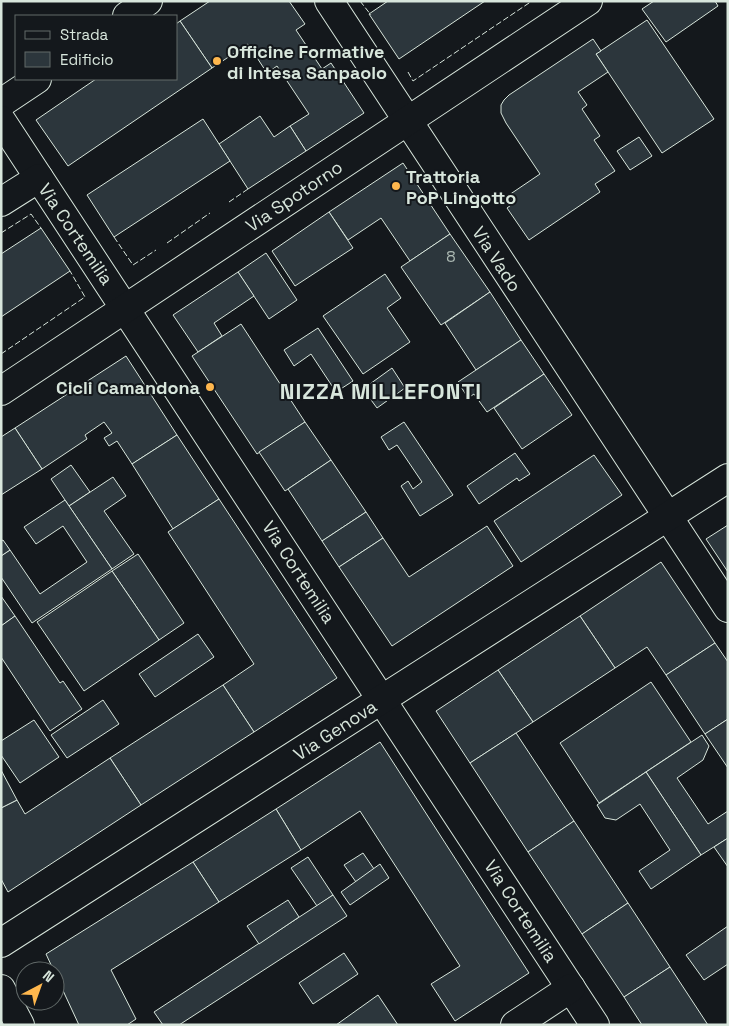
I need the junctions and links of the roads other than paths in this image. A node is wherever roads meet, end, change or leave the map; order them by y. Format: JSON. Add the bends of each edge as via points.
{"nodes":[{"id":1,"x":148,"y":1,"type":"edge"},
{"id":2,"x":329,"y":1,"type":"edge"},
{"id":3,"x":588,"y":1,"type":"edge"},
{"id":4,"x":128,"y":15,"type":"edge"},
{"id":5,"x":36,"y":80,"type":"edge"},
{"id":6,"x":1,"y":103,"type":"edge"},
{"id":7,"x":1,"y":120,"type":"edge"},
{"id":8,"x":406,"y":121,"type":"junction"},
{"id":9,"x":39,"y":178,"type":"junction"},
{"id":10,"x":1,"y":202,"type":"edge"},
{"id":11,"x":125,"y":308,"type":"junction"},
{"id":12,"x":1,"y":391,"type":"edge"},
{"id":13,"x":728,"y":478,"type":"edge"},
{"id":14,"x":667,"y":516,"type":"junction"},
{"id":15,"x":728,"y":608,"type":"edge"},
{"id":16,"x":383,"y":700,"type":"junction"},
{"id":17,"x":1,"y":943,"type":"edge"},
{"id":18,"x":571,"y":988,"type":"junction"},
{"id":19,"x":1,"y":989,"type":"edge"},
{"id":20,"x":20,"y":1025,"type":"edge"},
{"id":21,"x":515,"y":1025,"type":"edge"},
{"id":22,"x":595,"y":1025,"type":"edge"}],
"edges":[{"from":1,"to":4,"type":"street"},
{"from":2,"to":8,"type":"street","name":"Via Vado"},
{"from":3,"to":8,"type":"street","name":"Via Spotorno"},
{"from":5,"to":6,"type":"street"},
{"from":7,"to":9,"type":"street","name":"Via Cortemilia"},
{"from":8,"to":11,"type":"street","name":"Via Spotorno"},
{"from":8,"to":14,"type":"street","name":"Via Vado"},
{"from":9,"to":10,"type":"street"},
{"from":9,"to":11,"type":"street","name":"Via Cortemilia"},
{"from":11,"to":12,"type":"street","name":"Via Spotorno"},
{"from":11,"to":16,"type":"street","name":"Via Cortemilia"},
{"from":13,"to":14,"type":"street","name":"Via Genova"},
{"from":14,"to":15,"type":"street"},
{"from":14,"to":16,"type":"street","name":"Via Genova"},
{"from":16,"to":17,"type":"street","name":"Via Genova"},
{"from":16,"to":18,"type":"street","name":"Via Cortemilia"},
{"from":18,"to":21,"type":"street"},
{"from":18,"to":22,"type":"street","name":"Via Cortemilia"},
{"from":19,"to":20,"type":"street"}]}
